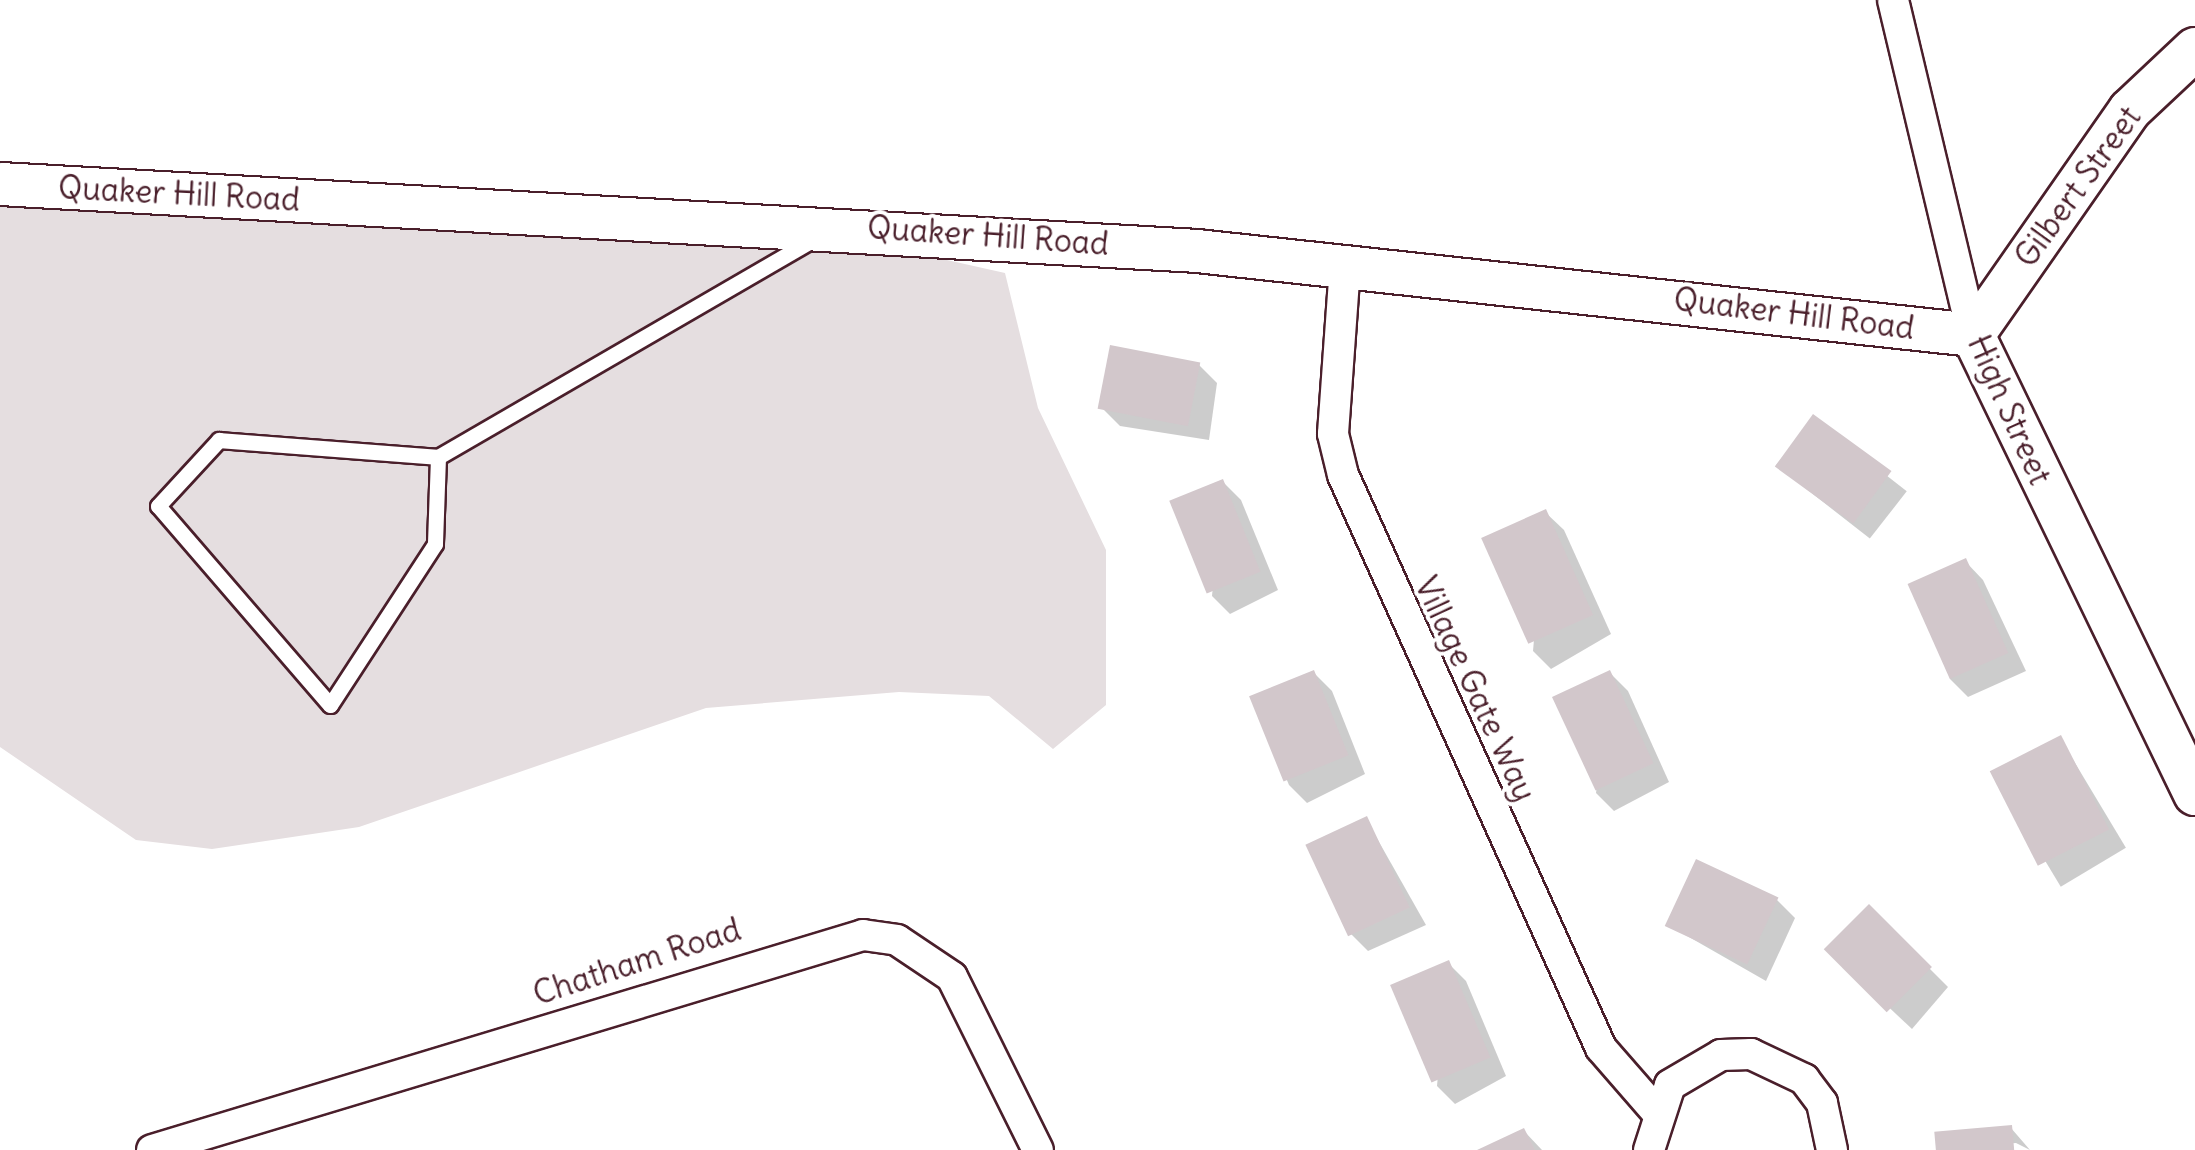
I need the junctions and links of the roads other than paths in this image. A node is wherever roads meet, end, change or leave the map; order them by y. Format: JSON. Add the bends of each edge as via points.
{"nodes":[{"id":1,"x":1893,"y":0,"type":"edge"},
{"id":2,"x":2195,"y":49,"type":"edge"},
{"id":3,"x":0,"y":184,"type":"edge"},
{"id":4,"x":839,"y":225,"type":"junction"},
{"id":5,"x":1345,"y":266,"type":"junction"},
{"id":6,"x":1973,"y":335,"type":"junction"},
{"id":7,"x":438,"y":457,"type":"junction"},
{"id":8,"x":2195,"y":794,"type":"edge"},
{"id":9,"x":1655,"y":1110,"type":"junction"},
{"id":10,"x":152,"y":1150,"type":"edge"},
{"id":11,"x":1038,"y":1150,"type":"edge"},
{"id":12,"x":1649,"y":1150,"type":"edge"},
{"id":13,"x":1832,"y":1150,"type":"edge"}],
"edges":[{"from":1,"to":6,"type":"street","name":"High Street"},
{"from":2,"to":6,"type":"street","name":"Gilbert Street","via":[[2130,110]]},
{"from":3,"to":4,"type":"street","name":"Quaker Hill Road"},
{"from":4,"to":5,"type":"street","name":"Quaker Hill Road"},
{"from":4,"to":7,"type":"lane"},
{"from":5,"to":6,"type":"street","name":"Quaker Hill Road"},
{"from":5,"to":9,"type":"street","name":"Village Gate Way","via":[[1333,434],[1343,475],[1601,1048]]},
{"from":6,"to":8,"type":"street","name":"High Street"},
{"from":7,"to":7,"type":"lane","via":[[435,544],[330,706],[158,506],[220,440]]},
{"from":9,"to":12,"type":"street"},
{"from":9,"to":13,"type":"street","via":[[1694,1066],[1751,1054],[1804,1080],[1822,1103]]},
{"from":10,"to":11,"type":"street","name":"Chatham Road","via":[[863,935],[897,940],[952,978]]}]}
